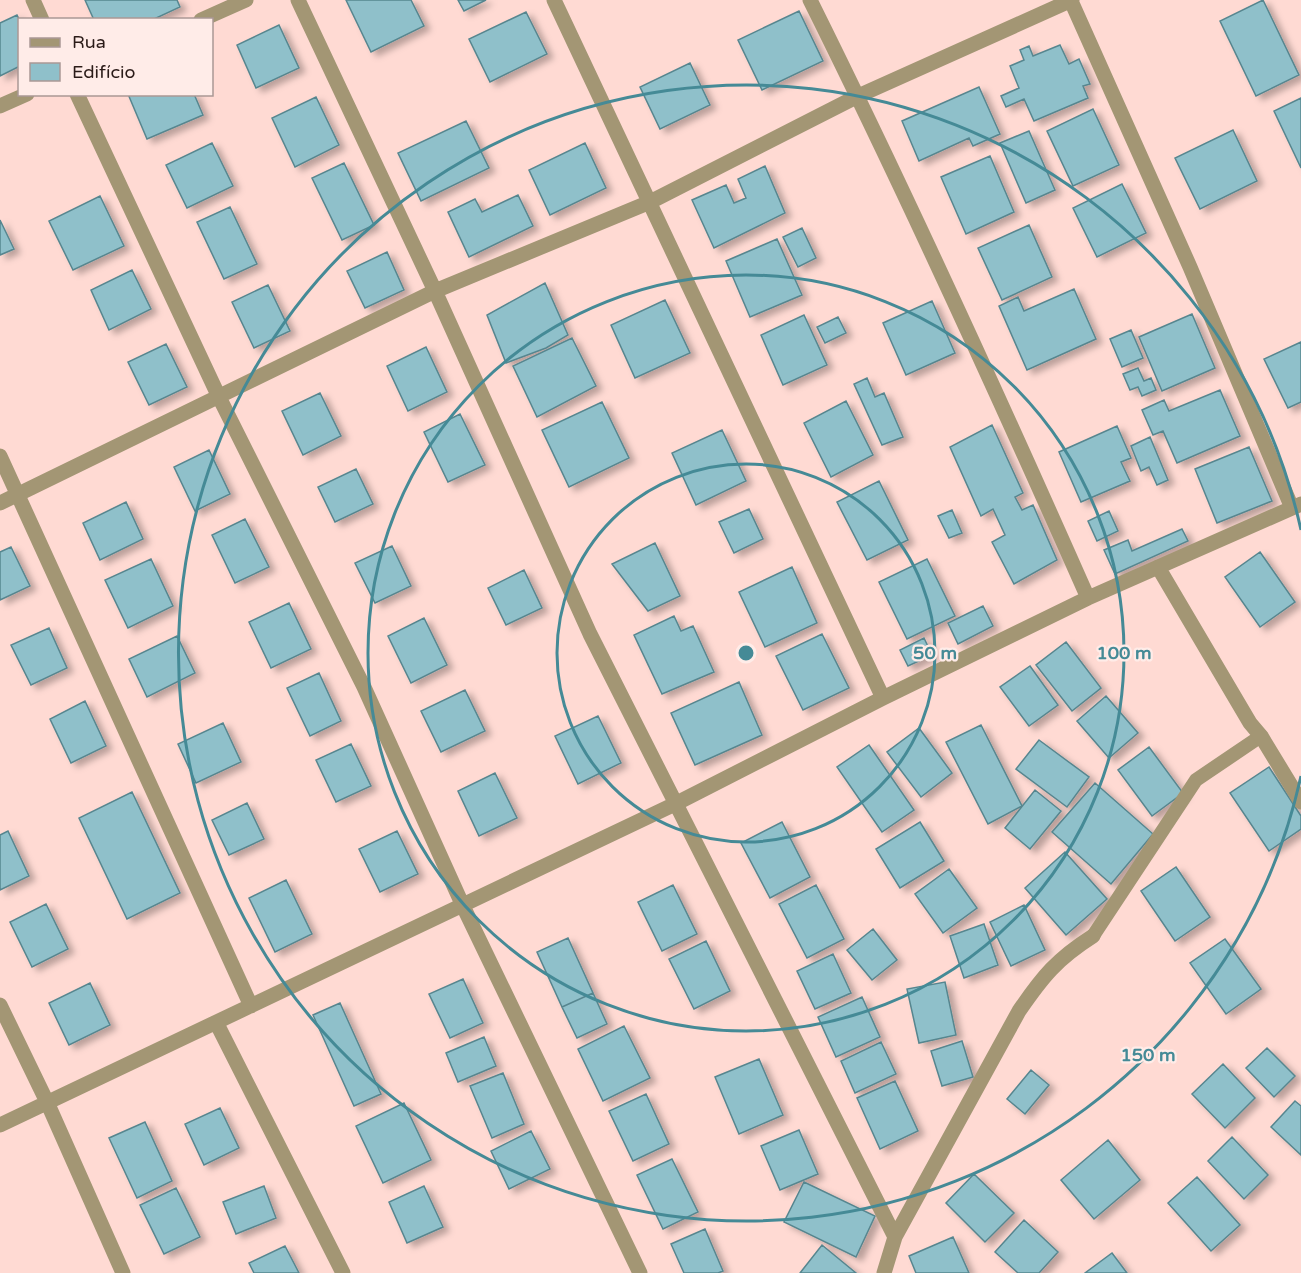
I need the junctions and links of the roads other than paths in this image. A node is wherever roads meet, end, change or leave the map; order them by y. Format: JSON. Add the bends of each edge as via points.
{"nodes":[{"id":1,"x":33,"y":0,"type":"edge"},
{"id":2,"x":246,"y":0,"type":"edge"},
{"id":3,"x":298,"y":0,"type":"edge"},
{"id":4,"x":554,"y":0,"type":"edge"},
{"id":5,"x":810,"y":0,"type":"edge"},
{"id":6,"x":1072,"y":0,"type":"edge"},
{"id":7,"x":41,"y":18,"type":"edge"},
{"id":8,"x":206,"y":18,"type":"edge"},
{"id":9,"x":22,"y":96,"type":"edge"},
{"id":10,"x":78,"y":96,"type":"edge"},
{"id":11,"x":858,"y":96,"type":"junction"},
{"id":12,"x":0,"y":106,"type":"edge"},
{"id":13,"x":650,"y":202,"type":"junction"},
{"id":14,"x":435,"y":291,"type":"junction"},
{"id":15,"x":219,"y":397,"type":"junction"},
{"id":16,"x":0,"y":456,"type":"edge"},
{"id":17,"x":17,"y":494,"type":"junction"},
{"id":18,"x":0,"y":503,"type":"edge"},
{"id":19,"x":1296,"y":506,"type":"edge"},
{"id":20,"x":1158,"y":567,"type":"junction"},
{"id":21,"x":1088,"y":598,"type":"junction"},
{"id":22,"x":883,"y":698,"type":"junction"},
{"id":23,"x":1261,"y":736,"type":"junction"},
{"id":24,"x":1301,"y":802,"type":"edge"},
{"id":25,"x":675,"y":804,"type":"junction"},
{"id":26,"x":463,"y":906,"type":"junction"},
{"id":27,"x":1093,"y":936,"type":"joint"},
{"id":28,"x":0,"y":1005,"type":"edge"},
{"id":29,"x":251,"y":1006,"type":"junction"},
{"id":30,"x":217,"y":1023,"type":"junction"},
{"id":31,"x":47,"y":1102,"type":"junction"},
{"id":32,"x":0,"y":1125,"type":"edge"},
{"id":33,"x":895,"y":1237,"type":"junction"},
{"id":34,"x":123,"y":1273,"type":"edge"},
{"id":35,"x":343,"y":1273,"type":"edge"},
{"id":36,"x":640,"y":1273,"type":"edge"},
{"id":37,"x":884,"y":1273,"type":"edge"}],
"edges":[{"from":1,"to":7,"type":"street"},
{"from":2,"to":8,"type":"street"},
{"from":3,"to":14,"type":"street"},
{"from":4,"to":13,"type":"street"},
{"from":5,"to":11,"type":"street"},
{"from":6,"to":11,"type":"street"},
{"from":6,"to":19,"type":"street"},
{"from":9,"to":12,"type":"street"},
{"from":10,"to":15,"type":"street"},
{"from":11,"to":13,"type":"street"},
{"from":11,"to":21,"type":"street"},
{"from":13,"to":14,"type":"street"},
{"from":13,"to":22,"type":"street"},
{"from":14,"to":15,"type":"street"},
{"from":14,"to":25,"type":"street","via":[[590,634]]},
{"from":15,"to":17,"type":"street"},
{"from":15,"to":26,"type":"street","via":[[364,687]]},
{"from":16,"to":17,"type":"street"},
{"from":17,"to":18,"type":"street"},
{"from":17,"to":29,"type":"street"},
{"from":19,"to":20,"type":"street"},
{"from":20,"to":21,"type":"street"},
{"from":20,"to":23,"type":"street"},
{"from":21,"to":22,"type":"street"},
{"from":22,"to":25,"type":"street"},
{"from":23,"to":24,"type":"street"},
{"from":23,"to":27,"type":"lane","via":[[1196,780]]},
{"from":25,"to":26,"type":"street"},
{"from":25,"to":33,"type":"street"},
{"from":26,"to":29,"type":"street"},
{"from":26,"to":36,"type":"street"},
{"from":27,"to":33,"type":"street","via":[[1068,952],[1041,979],[1019,1011]]},
{"from":28,"to":31,"type":"street"},
{"from":29,"to":30,"type":"street"},
{"from":30,"to":31,"type":"street"},
{"from":30,"to":35,"type":"street"},
{"from":31,"to":32,"type":"street"},
{"from":31,"to":34,"type":"street"},
{"from":33,"to":37,"type":"street"}]}
